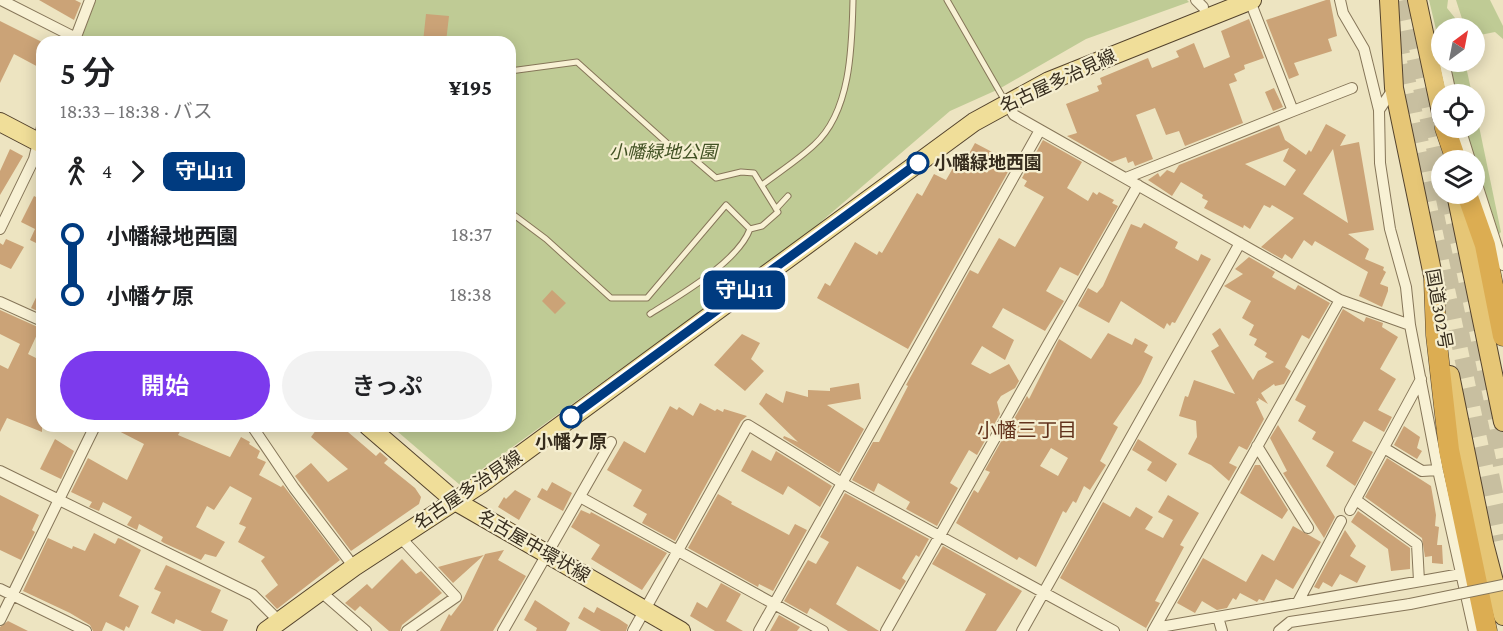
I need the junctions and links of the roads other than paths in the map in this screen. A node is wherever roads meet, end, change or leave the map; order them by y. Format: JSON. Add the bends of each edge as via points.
{"nodes":[{"id":1,"x":1,"y":0,"type":"edge"},
{"id":2,"x":90,"y":0,"type":"edge"},
{"id":3,"x":853,"y":0,"type":"edge"},
{"id":4,"x":947,"y":0,"type":"edge"},
{"id":5,"x":1251,"y":0,"type":"edge"},
{"id":6,"x":1340,"y":0,"type":"edge"},
{"id":7,"x":1389,"y":0,"type":"edge"},
{"id":8,"x":1417,"y":0,"type":"edge"},
{"id":9,"x":1423,"y":30,"type":"junction"},
{"id":10,"x":68,"y":36,"type":"edge"},
{"id":11,"x":76,"y":36,"type":"edge"},
{"id":12,"x":1431,"y":40,"type":"edge"},
{"id":13,"x":516,"y":70,"type":"edge"},
{"id":14,"x":1434,"y":84,"type":"edge"},
{"id":15,"x":1352,"y":88,"type":"dead end"},
{"id":16,"x":1394,"y":88,"type":"junction"},
{"id":17,"x":1006,"y":102,"type":"junction"},
{"id":18,"x":1379,"y":110,"type":"junction"},
{"id":19,"x":1293,"y":111,"type":"junction"},
{"id":20,"x":0,"y":122,"type":"edge"},
{"id":21,"x":1040,"y":130,"type":"junction"},
{"id":22,"x":36,"y":136,"type":"edge"},
{"id":23,"x":36,"y":153,"type":"edge"},
{"id":24,"x":1126,"y":178,"type":"junction"},
{"id":25,"x":762,"y":184,"type":"junction"},
{"id":26,"x":1138,"y":185,"type":"junction"},
{"id":27,"x":788,"y":196,"type":"dead end"},
{"id":28,"x":1458,"y":204,"type":"edge"},
{"id":29,"x":1471,"y":204,"type":"edge"},
{"id":30,"x":1483,"y":204,"type":"edge"},
{"id":31,"x":776,"y":209,"type":"junction"},
{"id":32,"x":516,"y":216,"type":"edge"},
{"id":33,"x":0,"y":229,"type":"edge"},
{"id":34,"x":750,"y":229,"type":"junction"},
{"id":35,"x":1240,"y":243,"type":"junction"},
{"id":36,"x":1503,"y":265,"type":"edge"},
{"id":37,"x":1434,"y":281,"type":"junction"},
{"id":38,"x":1340,"y":300,"type":"junction"},
{"id":39,"x":0,"y":302,"type":"edge"},
{"id":40,"x":650,"y":314,"type":"dead end"},
{"id":41,"x":36,"y":318,"type":"edge"},
{"id":42,"x":1410,"y":325,"type":"junction"},
{"id":43,"x":1503,"y":336,"type":"edge"},
{"id":44,"x":1421,"y":379,"type":"junction"},
{"id":45,"x":1503,"y":422,"type":"edge"},
{"id":46,"x":92,"y":432,"type":"edge"},
{"id":47,"x":256,"y":432,"type":"edge"},
{"id":48,"x":375,"y":432,"type":"edge"},
{"id":49,"x":611,"y":442,"type":"dead end"},
{"id":50,"x":1257,"y":446,"type":"junction"},
{"id":51,"x":1384,"y":448,"type":"junction"},
{"id":52,"x":1438,"y":470,"type":"junction"},
{"id":53,"x":0,"y":471,"type":"edge"},
{"id":54,"x":842,"y":483,"type":"junction"},
{"id":55,"x":580,"y":497,"type":"junction"},
{"id":56,"x":59,"y":500,"type":"junction"},
{"id":57,"x":1356,"y":500,"type":"junction"},
{"id":58,"x":455,"y":501,"type":"junction"},
{"id":59,"x":1350,"y":510,"type":"dead end"},
{"id":60,"x":1341,"y":521,"type":"dead end"},
{"id":61,"x":1308,"y":528,"type":"dead end"},
{"id":62,"x":399,"y":537,"type":"junction"},
{"id":63,"x":940,"y":537,"type":"junction"},
{"id":64,"x":678,"y":551,"type":"junction"},
{"id":65,"x":548,"y":555,"type":"junction"},
{"id":66,"x":354,"y":567,"type":"junction"},
{"id":67,"x":1461,"y":574,"type":"junction"},
{"id":68,"x":1419,"y":581,"type":"junction"},
{"id":69,"x":1503,"y":585,"type":"edge"},
{"id":70,"x":0,"y":589,"type":"edge"},
{"id":71,"x":320,"y":591,"type":"junction"},
{"id":72,"x":1043,"y":593,"type":"junction"},
{"id":73,"x":12,"y":595,"type":"junction"},
{"id":74,"x":1298,"y":602,"type":"junction"},
{"id":75,"x":774,"y":605,"type":"junction"},
{"id":76,"x":645,"y":610,"type":"junction"},
{"id":77,"x":1503,"y":616,"type":"edge"},
{"id":78,"x":1218,"y":617,"type":"junction"},
{"id":79,"x":0,"y":620,"type":"edge"},
{"id":80,"x":272,"y":626,"type":"edge"},
{"id":81,"x":1154,"y":629,"type":"edge"},
{"id":82,"x":86,"y":631,"type":"edge"},
{"id":83,"x":366,"y":631,"type":"edge"},
{"id":84,"x":407,"y":631,"type":"edge"},
{"id":85,"x":503,"y":631,"type":"edge"},
{"id":86,"x":633,"y":631,"type":"edge"},
{"id":87,"x":681,"y":631,"type":"edge"},
{"id":88,"x":759,"y":631,"type":"edge"},
{"id":89,"x":823,"y":631,"type":"edge"},
{"id":90,"x":886,"y":631,"type":"edge"},
{"id":91,"x":1022,"y":631,"type":"edge"},
{"id":92,"x":1114,"y":631,"type":"edge"},
{"id":93,"x":1222,"y":631,"type":"edge"},
{"id":94,"x":1279,"y":631,"type":"edge"},
{"id":95,"x":1474,"y":631,"type":"edge"},
{"id":96,"x":1487,"y":631,"type":"edge"}],
"edges":[{"from":1,"to":10,"type":"street"},
{"from":2,"to":11,"type":"street"},
{"from":3,"to":25,"type":"lane","via":[[846,75],[833,122],[815,144]]},
{"from":4,"to":17,"type":"lane"},
{"from":5,"to":17,"type":"main road","name":"名古屋多治見線"},
{"from":5,"to":19,"type":"street"},
{"from":6,"to":18,"type":"street","via":[[1343,13],[1364,49]]},
{"from":7,"to":16,"type":"highway","name":"国道302号"},
{"from":8,"to":9,"type":"highway"},
{"from":9,"to":12,"type":"street"},
{"from":9,"to":14,"type":"highway"},
{"from":13,"to":25,"type":"lane","via":[[577,62],[677,152],[688,154],[716,178],[754,173]]},
{"from":15,"to":19,"type":"street"},
{"from":16,"to":18,"type":"street"},
{"from":16,"to":37,"type":"highway","name":"国道302号"},
{"from":17,"to":21,"type":"street","via":[[1014,115]]},
{"from":17,"to":58,"type":"main road","name":"名古屋多治見線"},
{"from":18,"to":42,"type":"street","via":[[1380,163]]},
{"from":19,"to":24,"type":"street"},
{"from":20,"to":22,"type":"main road"},
{"from":21,"to":24,"type":"street"},
{"from":21,"to":54,"type":"street"},
{"from":23,"to":33,"type":"street"},
{"from":24,"to":26,"type":"street"},
{"from":25,"to":31,"type":"lane"},
{"from":26,"to":35,"type":"street"},
{"from":26,"to":63,"type":"street"},
{"from":27,"to":31,"type":"lane"},
{"from":28,"to":45,"type":"highway"},
{"from":29,"to":43,"type":"highway","via":[[1485,245]]},
{"from":30,"to":36,"type":"street"},
{"from":31,"to":34,"type":"lane","via":[[778,212],[762,226]]},
{"from":32,"to":34,"type":"lane","via":[[611,298],[646,298],[726,205]]},
{"from":34,"to":40,"type":"lane","via":[[746,241],[719,266]]},
{"from":35,"to":38,"type":"street"},
{"from":35,"to":72,"type":"street"},
{"from":37,"to":77,"type":"highway","name":"国道302号","via":[[1453,397]]},
{"from":37,"to":96,"type":"highway","via":[[1449,450]]},
{"from":38,"to":42,"type":"street"},
{"from":38,"to":50,"type":"street"},
{"from":39,"to":41,"type":"street"},
{"from":42,"to":44,"type":"street"},
{"from":44,"to":51,"type":"street"},
{"from":44,"to":52,"type":"street"},
{"from":46,"to":56,"type":"street"},
{"from":47,"to":66,"type":"street"},
{"from":48,"to":58,"type":"main road","name":"名古屋中環状線"},
{"from":49,"to":55,"type":"street"},
{"from":50,"to":61,"type":"street"},
{"from":50,"to":81,"type":"street"},
{"from":51,"to":52,"type":"street","via":[[1422,471]]},
{"from":51,"to":57,"type":"street"},
{"from":52,"to":67,"type":"street"},
{"from":53,"to":56,"type":"street"},
{"from":54,"to":63,"type":"street"},
{"from":54,"to":64,"type":"street","via":[[748,425]]},
{"from":54,"to":75,"type":"street"},
{"from":55,"to":64,"type":"street"},
{"from":55,"to":65,"type":"street"},
{"from":56,"to":73,"type":"street"},
{"from":56,"to":80,"type":"street","via":[[254,595]]},
{"from":57,"to":59,"type":"street"},
{"from":57,"to":68,"type":"street","via":[[1417,544]]},
{"from":58,"to":62,"type":"main road","name":"名古屋多治見線"},
{"from":58,"to":65,"type":"main road","name":"名古屋中環状線"},
{"from":60,"to":74,"type":"street"},
{"from":62,"to":66,"type":"main road","name":"名古屋多治見線"},
{"from":62,"to":84,"type":"street","via":[[456,597]]},
{"from":63,"to":72,"type":"street"},
{"from":63,"to":90,"type":"street"},
{"from":64,"to":75,"type":"street"},
{"from":64,"to":76,"type":"street"},
{"from":65,"to":76,"type":"main road","name":"名古屋中環状線"},
{"from":65,"to":85,"type":"street"},
{"from":66,"to":71,"type":"main road","name":"名古屋多治見線"},
{"from":67,"to":68,"type":"street"},
{"from":67,"to":95,"type":"street"},
{"from":68,"to":74,"type":"street"},
{"from":69,"to":94,"type":"street","bridge":true,"via":[[1290,622]]},
{"from":70,"to":73,"type":"street"},
{"from":71,"to":80,"type":"main road","name":"名古屋多治見線"},
{"from":71,"to":83,"type":"street"},
{"from":72,"to":91,"type":"street"},
{"from":72,"to":92,"type":"street"},
{"from":73,"to":79,"type":"street"},
{"from":73,"to":82,"type":"street"},
{"from":74,"to":78,"type":"street"},
{"from":75,"to":88,"type":"street"},
{"from":75,"to":89,"type":"street"},
{"from":76,"to":86,"type":"street"},
{"from":76,"to":87,"type":"main road","name":"名古屋中環状線"},
{"from":78,"to":81,"type":"street"},
{"from":78,"to":93,"type":"street"}]}
